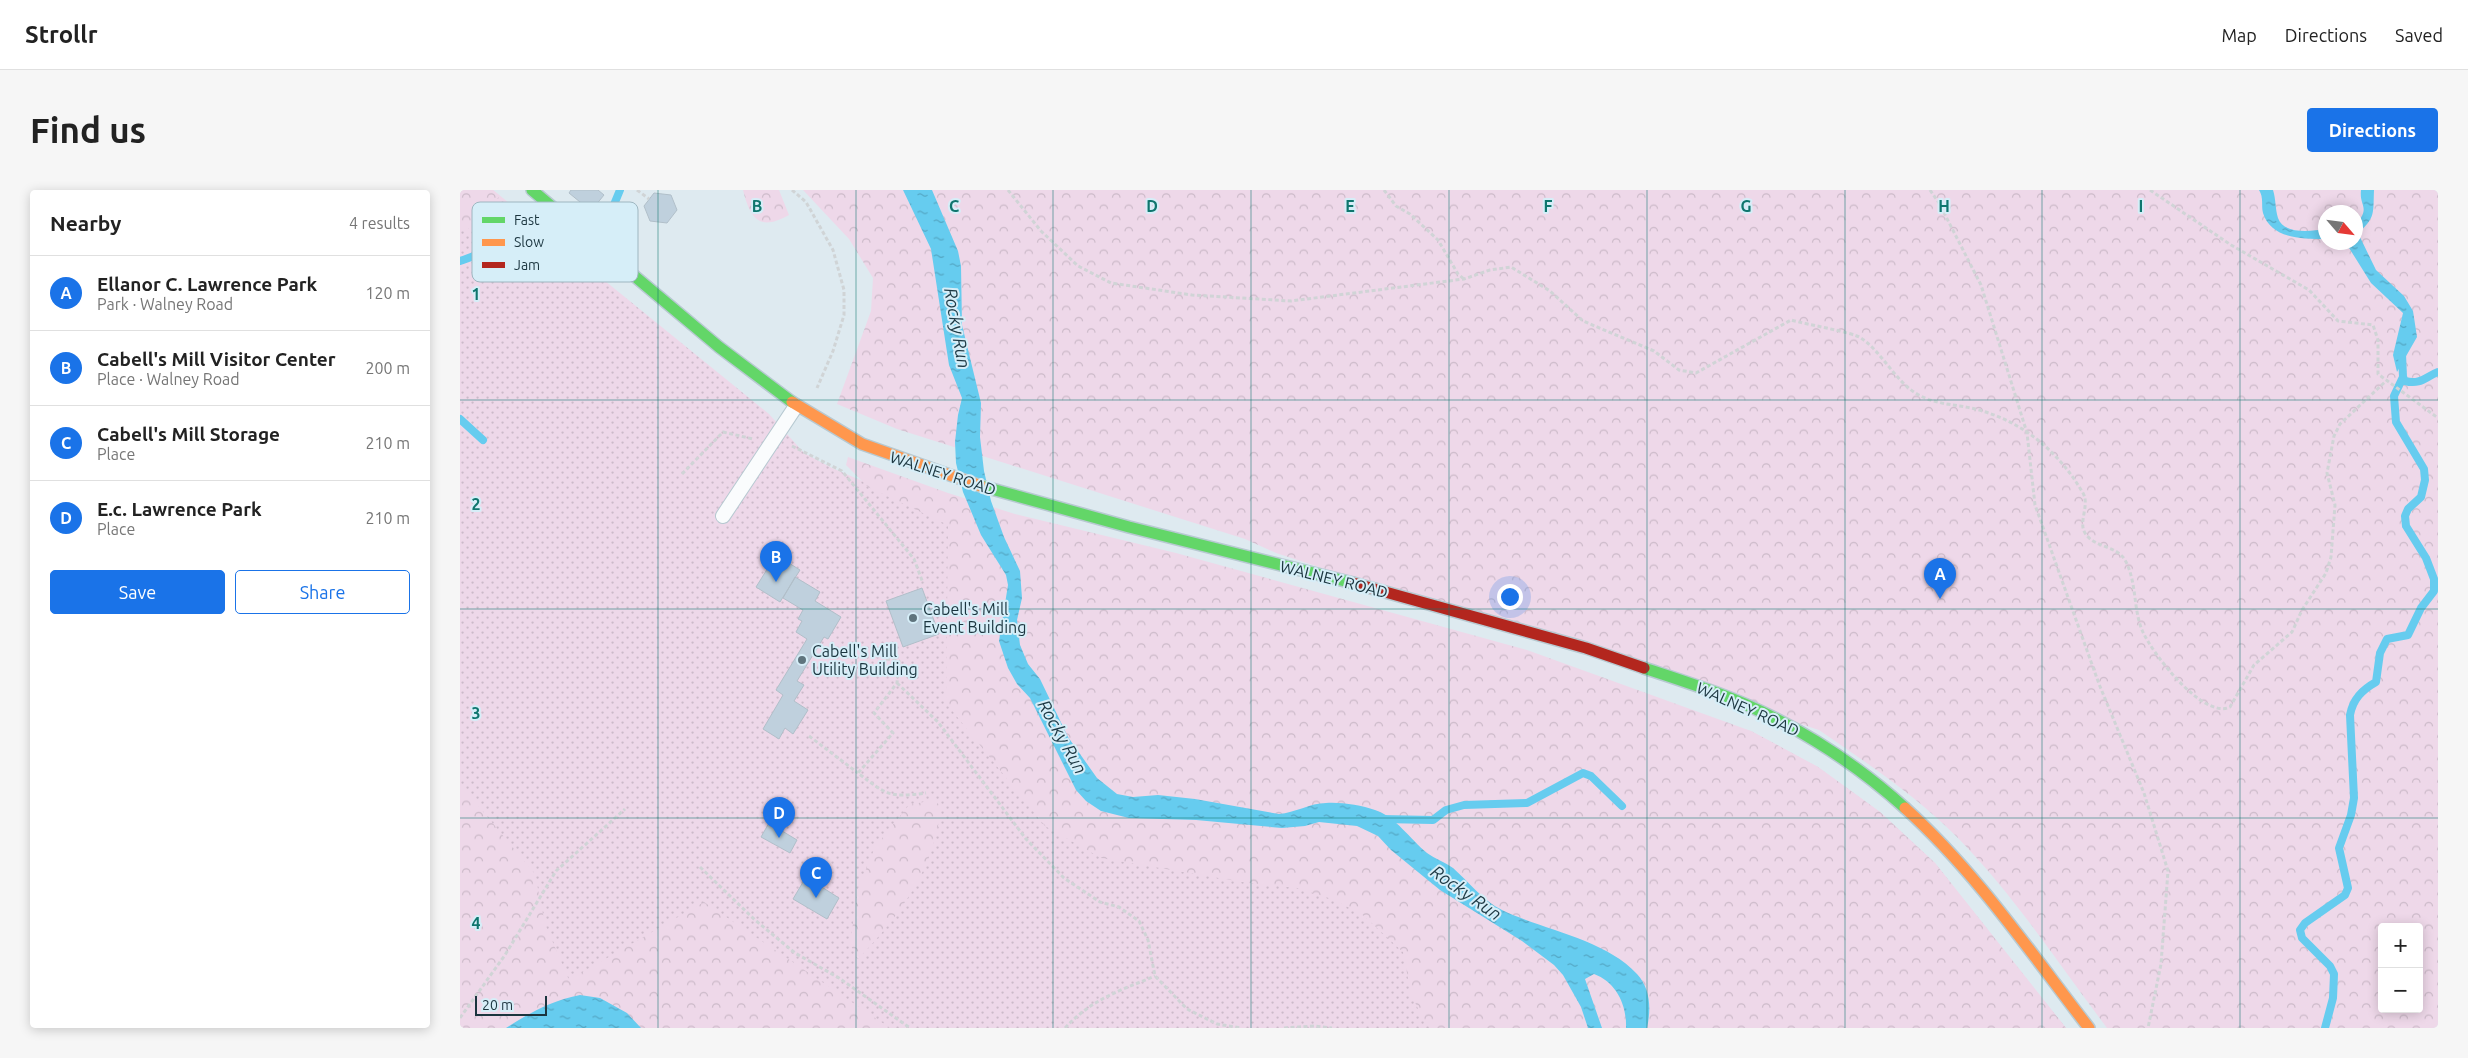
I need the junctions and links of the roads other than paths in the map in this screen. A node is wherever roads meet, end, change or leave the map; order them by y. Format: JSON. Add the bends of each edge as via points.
{"nodes":[{"id":1,"x":532,"y":190,"type":"edge"},
{"id":2,"x":546,"y":202,"type":"edge"},
{"id":3,"x":638,"y":279,"type":"edge"},
{"id":4,"x":796,"y":406,"type":"junction"},
{"id":5,"x":723,"y":516,"type":"dead end"},
{"id":6,"x":2089,"y":1028,"type":"edge"}],
"edges":[{"from":1,"to":2,"type":"main road","name":"WALNEY ROAD"},
{"from":3,"to":4,"type":"main road","name":"WALNEY ROAD"},
{"from":4,"to":5,"type":"lane"},
{"from":4,"to":6,"type":"main road","name":"WALNEY ROAD","via":[[862,444],[940,474],[1129,527],[1408,597],[1577,646],[1718,693],[1770,716],[1815,741],[1880,786],[1932,833],[1976,882]]}]}
